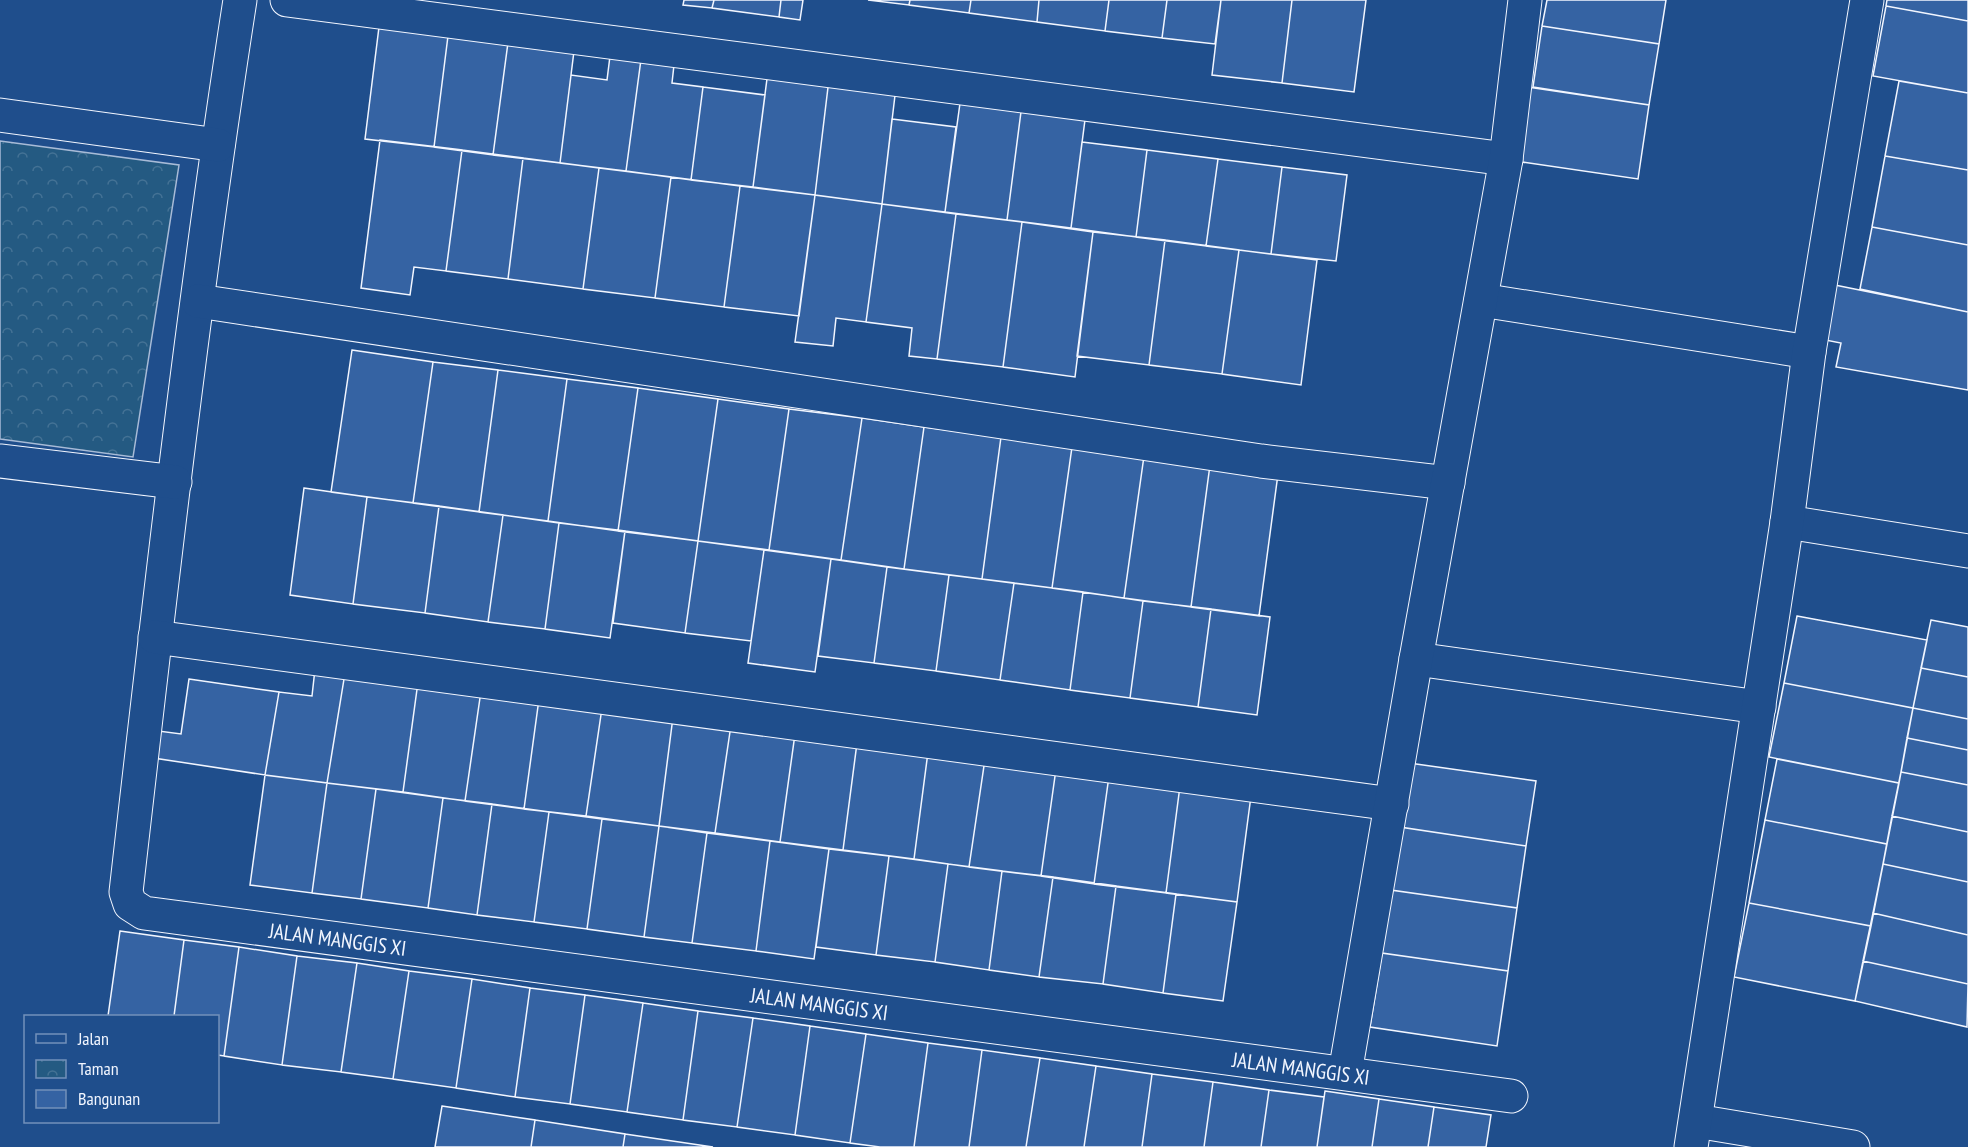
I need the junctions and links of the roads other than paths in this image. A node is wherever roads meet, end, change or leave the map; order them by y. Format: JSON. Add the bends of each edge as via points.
{"nodes":[{"id":1,"x":240,"y":0,"type":"edge"},
{"id":2,"x":287,"y":0,"type":"edge"},
{"id":3,"x":1525,"y":0,"type":"edge"},
{"id":4,"x":1868,"y":0,"type":"edge"},
{"id":5,"x":0,"y":115,"type":"edge"},
{"id":6,"x":218,"y":145,"type":"junction"},
{"id":7,"x":1506,"y":159,"type":"junction"},
{"id":8,"x":1482,"y":300,"type":"junction"},
{"id":9,"x":198,"y":301,"type":"junction"},
{"id":10,"x":1809,"y":352,"type":"junction"},
{"id":11,"x":0,"y":461,"type":"edge"},
{"id":12,"x":175,"y":482,"type":"junction"},
{"id":13,"x":1448,"y":483,"type":"junction"},
{"id":14,"x":1787,"y":522,"type":"junction"},
{"id":15,"x":1968,"y":551,"type":"edge"},
{"id":16,"x":155,"y":637,"type":"junction"},
{"id":17,"x":1416,"y":659,"type":"junction"},
{"id":18,"x":1759,"y":707,"type":"junction"},
{"id":19,"x":1392,"y":804,"type":"junction"},
{"id":20,"x":1345,"y":1073,"type":"junction"},
{"id":21,"x":1511,"y":1096,"type":"dead end"},
{"id":22,"x":1693,"y":1134,"type":"edge"},
{"id":23,"x":1853,"y":1147,"type":"edge"}],
"edges":[{"from":1,"to":6,"type":"street"},
{"from":2,"to":7,"type":"street"},
{"from":3,"to":7,"type":"street"},
{"from":4,"to":10,"type":"street"},
{"from":5,"to":6,"type":"street"},
{"from":6,"to":9,"type":"street"},
{"from":7,"to":8,"type":"street"},
{"from":8,"to":10,"type":"street"},
{"from":8,"to":13,"type":"street"},
{"from":9,"to":12,"type":"street"},
{"from":9,"to":13,"type":"street","via":[[1261,461]]},
{"from":10,"to":14,"type":"street"},
{"from":11,"to":12,"type":"street"},
{"from":12,"to":16,"type":"street"},
{"from":13,"to":17,"type":"street"},
{"from":14,"to":15,"type":"street"},
{"from":14,"to":18,"type":"street"},
{"from":16,"to":19,"type":"street"},
{"from":16,"to":20,"type":"street","name":"JALAN MANGGIS XI","via":[[126,892],[129,904],[144,913]]},
{"from":17,"to":18,"type":"street"},
{"from":17,"to":19,"type":"street"},
{"from":18,"to":22,"type":"street"},
{"from":19,"to":20,"type":"street"},
{"from":20,"to":21,"type":"street","name":"JALAN MANGGIS XI"},
{"from":22,"to":23,"type":"street"}]}
